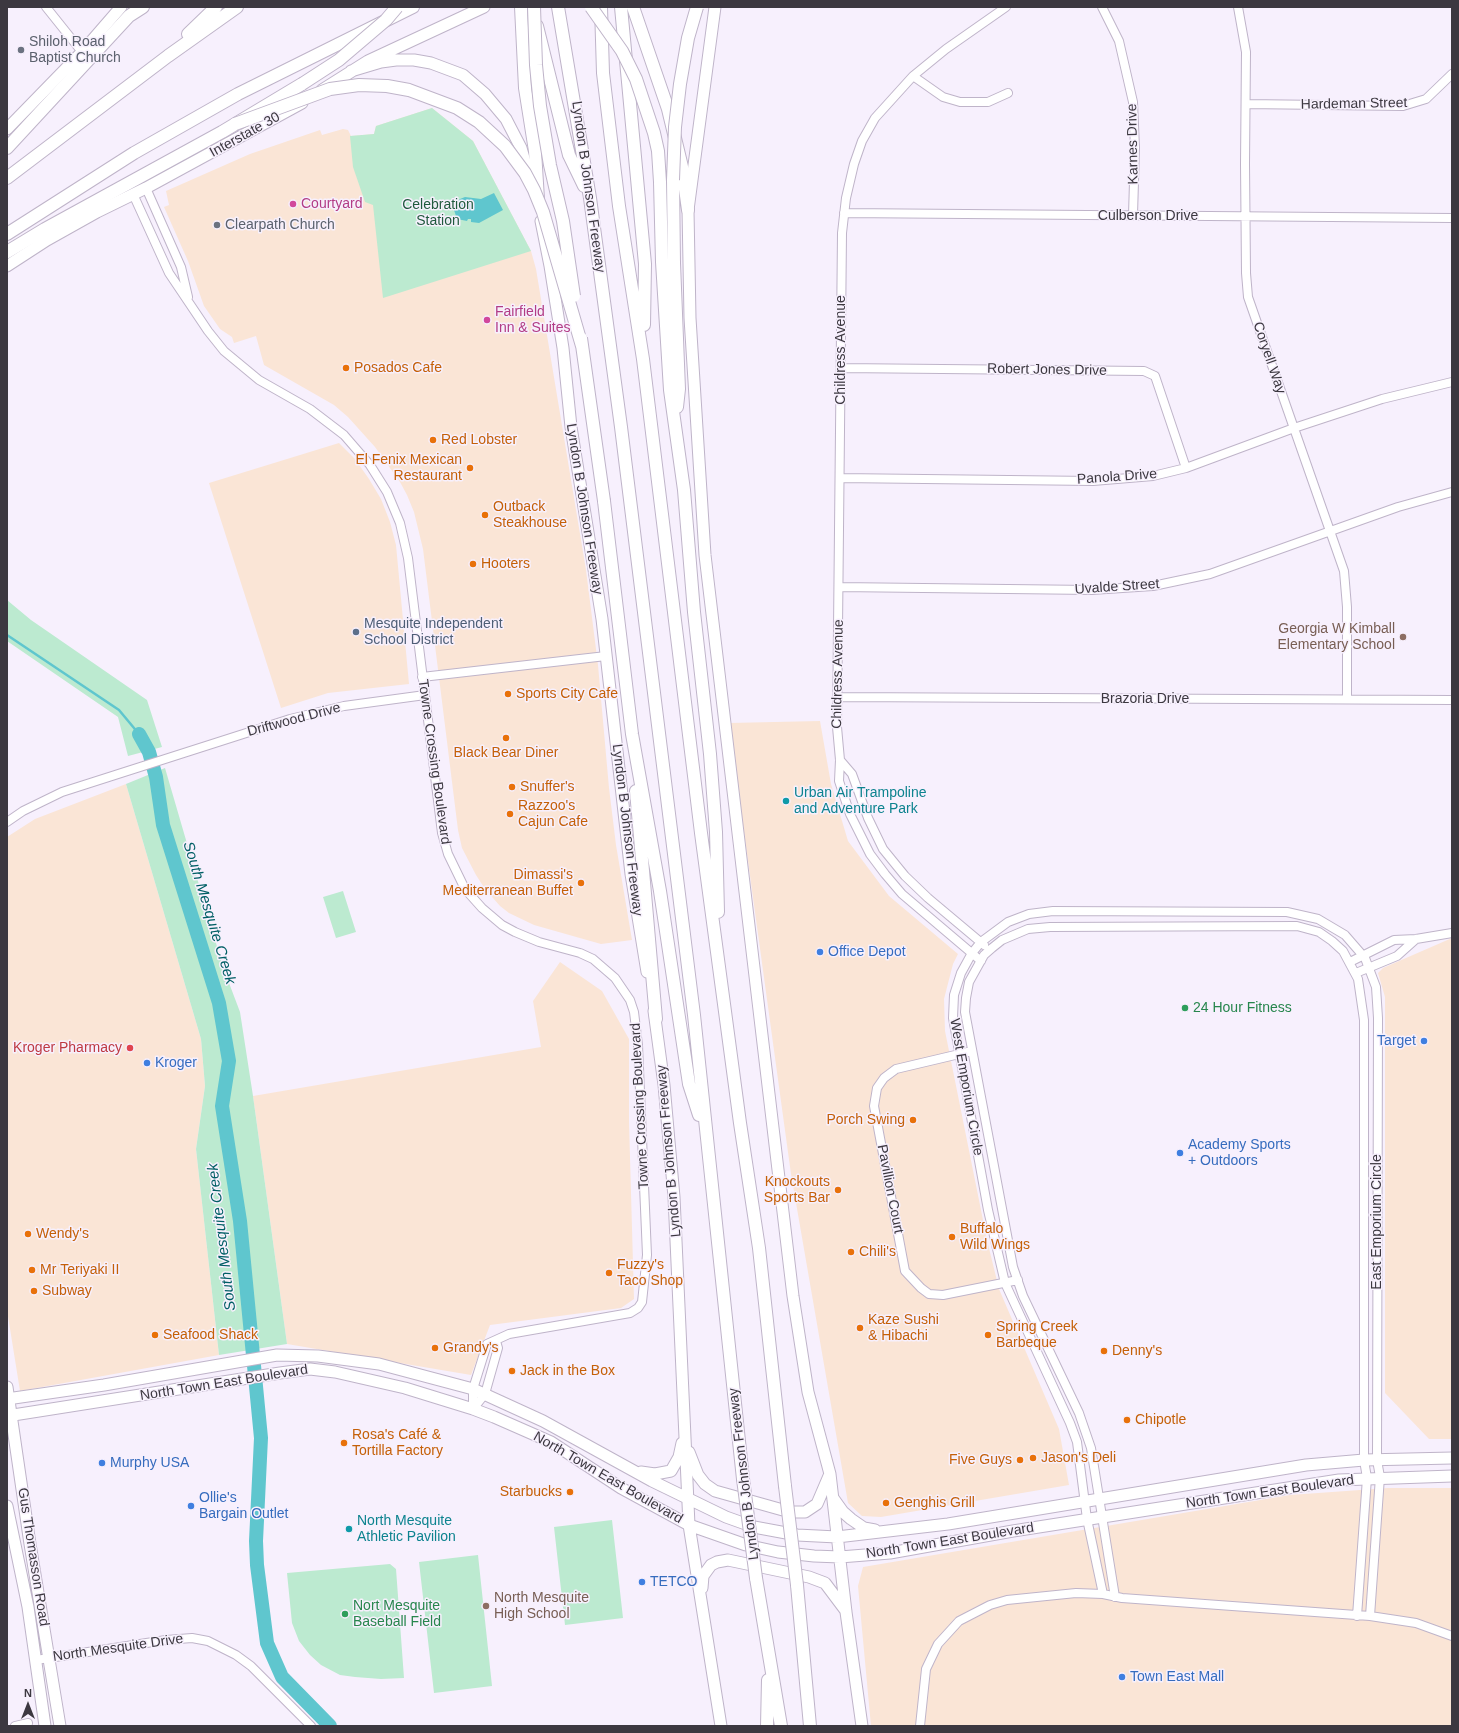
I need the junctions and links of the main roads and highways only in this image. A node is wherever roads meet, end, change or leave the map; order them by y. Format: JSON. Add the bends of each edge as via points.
{"nodes":[{"id":1,"x":143,"y":7,"type":"edge"},
{"id":2,"x":216,"y":7,"type":"edge"},
{"id":3,"x":237,"y":7,"type":"edge"},
{"id":4,"x":397,"y":7,"type":"edge"},
{"id":5,"x":413,"y":7,"type":"edge"},
{"id":6,"x":484,"y":7,"type":"edge"},
{"id":7,"x":521,"y":7,"type":"edge"},
{"id":8,"x":534,"y":7,"type":"edge"},
{"id":9,"x":558,"y":7,"type":"edge"},
{"id":10,"x":590,"y":7,"type":"edge"},
{"id":11,"x":601,"y":7,"type":"edge"},
{"id":12,"x":621,"y":7,"type":"edge"},
{"id":13,"x":632,"y":7,"type":"edge"},
{"id":14,"x":697,"y":7,"type":"edge"},
{"id":15,"x":715,"y":7,"type":"edge"},
{"id":16,"x":129,"y":10,"type":"edge"},
{"id":17,"x":155,"y":66,"type":"junction"},
{"id":18,"x":351,"y":70,"type":"junction"},
{"id":19,"x":235,"y":124,"type":"junction"},
{"id":20,"x":7,"y":129,"type":"edge"},
{"id":21,"x":7,"y":148,"type":"edge"},
{"id":22,"x":7,"y":178,"type":"edge"},
{"id":23,"x":590,"y":198,"type":"junction"},
{"id":24,"x":688,"y":210,"type":"junction"},
{"id":25,"x":540,"y":218,"type":"junction"},
{"id":26,"x":7,"y":234,"type":"edge"},
{"id":27,"x":7,"y":252,"type":"edge"},
{"id":28,"x":7,"y":266,"type":"edge"},
{"id":29,"x":582,"y":346,"type":"junction"},
{"id":30,"x":643,"y":358,"type":"junction"},
{"id":31,"x":676,"y":422,"type":"junction"},
{"id":32,"x":636,"y":756,"type":"junction"},
{"id":33,"x":716,"y":943,"type":"junction"},
{"id":34,"x":656,"y":1020,"type":"junction"},
{"id":35,"x":707,"y":1138,"type":"junction"},
{"id":36,"x":379,"y":1364,"type":"junction"},
{"id":37,"x":137,"y":1379,"type":"junction"},
{"id":38,"x":376,"y":1381,"type":"junction"},
{"id":39,"x":7,"y":1387,"type":"edge"},
{"id":40,"x":134,"y":1397,"type":"junction"},
{"id":41,"x":8,"y":1399,"type":"edge"},
{"id":42,"x":9,"y":1416,"type":"edge"},
{"id":43,"x":685,"y":1431,"type":"junction"},
{"id":44,"x":686,"y":1444,"type":"junction"},
{"id":45,"x":1452,"y":1458,"type":"edge"},
{"id":46,"x":629,"y":1469,"type":"junction"},
{"id":47,"x":830,"y":1474,"type":"junction"},
{"id":48,"x":1452,"y":1476,"type":"edge"},
{"id":49,"x":832,"y":1497,"type":"junction"},
{"id":50,"x":688,"y":1500,"type":"junction"},
{"id":51,"x":7,"y":1506,"type":"edge"},
{"id":52,"x":689,"y":1526,"type":"junction"},
{"id":53,"x":886,"y":1532,"type":"junction"},
{"id":54,"x":837,"y":1537,"type":"junction"},
{"id":55,"x":30,"y":1544,"type":"junction"},
{"id":56,"x":15,"y":1546,"type":"junction"},
{"id":57,"x":840,"y":1557,"type":"junction"},
{"id":58,"x":701,"y":1608,"type":"junction"},
{"id":59,"x":846,"y":1612,"type":"junction"},
{"id":60,"x":768,"y":1647,"type":"junction"},
{"id":61,"x":865,"y":1724,"type":"edge"},
{"id":62,"x":45,"y":1726,"type":"edge"},
{"id":63,"x":60,"y":1726,"type":"edge"},
{"id":64,"x":721,"y":1726,"type":"edge"},
{"id":65,"x":767,"y":1726,"type":"edge"},
{"id":66,"x":781,"y":1726,"type":"edge"},
{"id":67,"x":810,"y":1726,"type":"edge"}],
"edges":[{"from":1,"to":16,"type":"highway"},
{"from":2,"to":17,"type":"highway"},
{"from":3,"to":17,"type":"highway"},
{"from":4,"to":19,"type":"highway","bridge":true,"via":[[386,20],[339,60]]},
{"from":5,"to":26,"type":"highway","via":[[238,94],[134,153]]},
{"from":6,"to":18,"type":"main road","name":"Interstate 30"},
{"from":7,"to":25,"type":"highway","via":[[526,88]]},
{"from":8,"to":23,"type":"highway","via":[[569,155]]},
{"from":8,"to":29,"type":"highway","bridge":true,"via":[[536,66],[542,114]]},
{"from":9,"to":23,"type":"highway","name":"Lyndon B Johnson Freeway"},
{"from":10,"to":31,"type":"highway","bridge":true,"via":[[619,46],[636,79],[658,151],[668,360]]},
{"from":11,"to":30,"type":"highway","name":"Lyndon B Johnson Freeway","via":[[603,73],[619,206]]},
{"from":12,"to":30,"type":"highway","via":[[645,264]]},
{"from":13,"to":24,"type":"highway","via":[[668,109],[682,167]]},
{"from":14,"to":31,"type":"highway","bridge":true,"via":[[688,38],[675,127],[674,263],[679,389]]},
{"from":15,"to":24,"type":"main road"},
{"from":16,"to":20,"type":"main road","via":[[82,52]]},
{"from":16,"to":21,"type":"highway"},
{"from":17,"to":22,"type":"highway"},
{"from":18,"to":25,"type":"main road","name":"Lyndon B Johnson Freeway","via":[[396,60],[414,60],[448,68],[463,75],[496,105],[514,133]]},
{"from":18,"to":28,"type":"main road","name":"Interstate 30","via":[[302,103],[46,240]]},
{"from":19,"to":27,"type":"highway"},
{"from":19,"to":29,"type":"highway","bridge":true,"via":[[330,90],[359,85],[410,90],[458,108],[479,122],[505,146],[534,190],[543,212]]},
{"from":23,"to":35,"type":"highway","name":"Lyndon B Johnson Freeway","via":[[621,427]]},
{"from":24,"to":47,"type":"main road","via":[[690,318],[705,554],[793,1296],[808,1392]]},
{"from":25,"to":34,"type":"main road","name":"Lyndon B Johnson Freeway","via":[[562,341],[572,434],[606,656],[631,874]]},
{"from":29,"to":32,"type":"highway","bridge":true,"via":[[613,566]]},
{"from":30,"to":33,"type":"highway","name":"Lyndon B Johnson Freeway"},
{"from":31,"to":33,"type":"highway","via":[[716,832]]},
{"from":32,"to":34,"type":"highway","via":[[637,808]]},
{"from":32,"to":35,"type":"highway","via":[[689,1084]]},
{"from":33,"to":67,"type":"highway","name":"Lyndon B Johnson Freeway","bridge":true,"via":[[759,1248],[797,1585]]},
{"from":34,"to":43,"type":"main road","name":"Lyndon B Johnson Freeway","via":[[674,1197]]},
{"from":35,"to":60,"type":"highway","name":"Lyndon B Johnson Freeway","bridge":true,"via":[[744,1479],[756,1578]]},
{"from":36,"to":37,"type":"main road","name":"North Town East Boulevard","via":[[318,1356],[277,1356]]},
{"from":36,"to":38,"type":"main road"},
{"from":36,"to":46,"type":"main road","name":"North Town East Boulevard","via":[[485,1394],[543,1421]]},
{"from":37,"to":40,"type":"main road"},
{"from":37,"to":41,"type":"main road","name":"North Town East Boulevard"},
{"from":38,"to":40,"type":"main road","name":"North Town East Boulevard","via":[[310,1369]]},
{"from":38,"to":52,"type":"main road","name":"North Town East Boulevard","via":[[473,1409],[551,1442],[621,1488]]},
{"from":39,"to":41,"type":"main road","name":"Gus Thomasson Road"},
{"from":40,"to":42,"type":"main road","name":"North Town East Boulevard"},
{"from":41,"to":42,"type":"main road","name":"Gus Thomasson Road"},
{"from":42,"to":55,"type":"main road","name":"Gus Thomasson Road"},
{"from":43,"to":44,"type":"main road","name":"Lyndon B Johnson Freeway"},
{"from":43,"to":46,"type":"main road","via":[[671,1471],[656,1474]]},
{"from":44,"to":47,"type":"main road","via":[[698,1475],[715,1491],[790,1512],[805,1512],[817,1504]]},
{"from":44,"to":50,"type":"main road","name":"Lyndon B Johnson Freeway"},
{"from":45,"to":53,"type":"main road","name":"North Town East Boulevard","via":[[1364,1460],[1306,1465]]},
{"from":46,"to":50,"type":"main road","name":"North Town East Boulevard"},
{"from":47,"to":49,"type":"main road"},
{"from":48,"to":57,"type":"main road","name":"North Town East Boulevard","via":[[1339,1480],[890,1553]]},
{"from":49,"to":53,"type":"main road","via":[[843,1512],[864,1528]]},
{"from":49,"to":54,"type":"main road"},
{"from":50,"to":52,"type":"main road","name":"Lyndon B Johnson Freeway"},
{"from":50,"to":54,"type":"main road","name":"North Town East Boulevard","via":[[754,1527],[797,1535]]},
{"from":51,"to":56,"type":"main road","name":"Gus Thomasson Road"},
{"from":52,"to":57,"type":"main road","name":"North Town East Boulevard","via":[[746,1545],[778,1552]]},
{"from":52,"to":58,"type":"main road","name":"Lyndon B Johnson Freeway"},
{"from":53,"to":54,"type":"main road","name":"North Town East Boulevard"},
{"from":54,"to":57,"type":"main road"},
{"from":55,"to":56,"type":"main road"},
{"from":55,"to":63,"type":"main road","name":"Gus Thomasson Road"},
{"from":56,"to":62,"type":"main road","name":"Gus Thomasson Road","via":[[28,1606]]},
{"from":57,"to":59,"type":"main road"},
{"from":58,"to":59,"type":"main road","via":[[703,1576],[711,1565],[728,1560],[826,1583]]},
{"from":58,"to":64,"type":"main road","name":"Lyndon B Johnson Freeway"},
{"from":59,"to":61,"type":"main road"},
{"from":60,"to":65,"type":"highway"},
{"from":60,"to":66,"type":"highway","name":"Lyndon B Johnson Freeway"}]}
